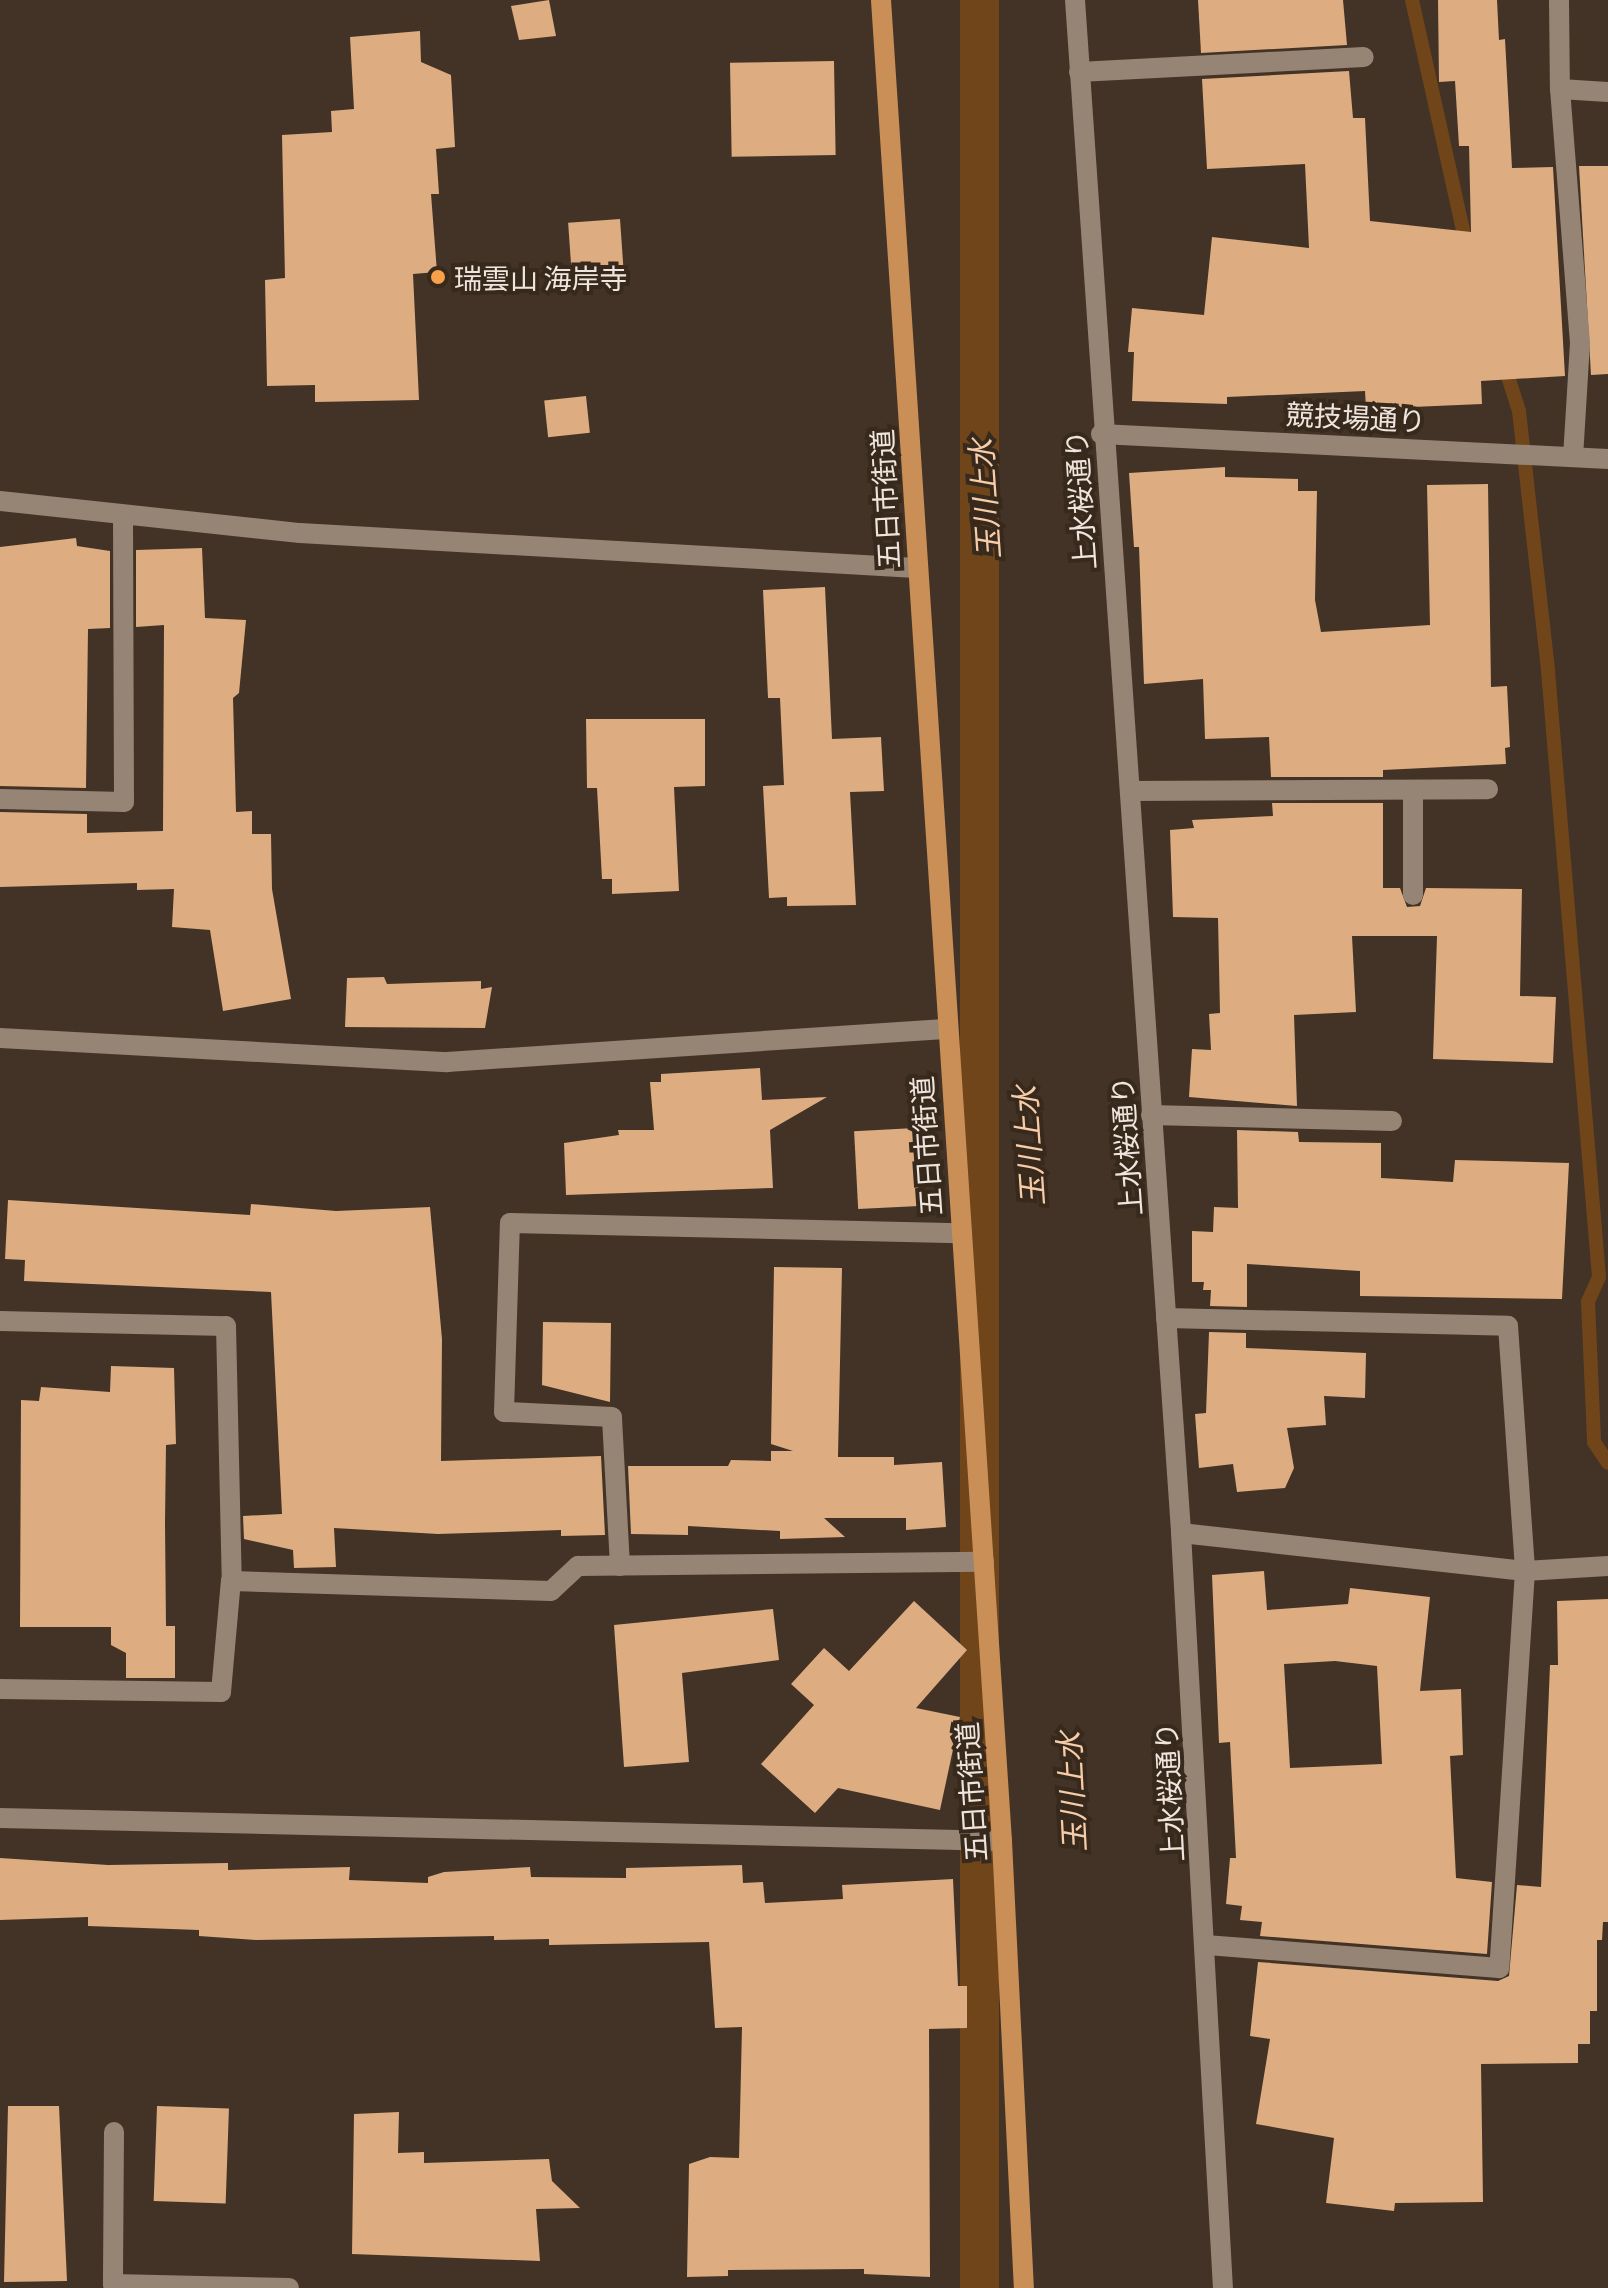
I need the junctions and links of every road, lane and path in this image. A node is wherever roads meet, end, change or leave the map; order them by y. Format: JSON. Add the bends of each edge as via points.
{"nodes":[{"id":1,"x":881,"y":0,"type":"edge"},
{"id":2,"x":1075,"y":0,"type":"edge"},
{"id":3,"x":1559,"y":0,"type":"edge"},
{"id":4,"x":1364,"y":57,"type":"dead end"},
{"id":5,"x":1079,"y":72,"type":"junction"},
{"id":6,"x":1560,"y":89,"type":"junction"},
{"id":7,"x":1608,"y":92,"type":"edge"},
{"id":8,"x":1101,"y":434,"type":"junction"},
{"id":9,"x":1565,"y":455,"type":"junction"},
{"id":10,"x":1608,"y":459,"type":"edge"},
{"id":11,"x":0,"y":501,"type":"edge"},
{"id":12,"x":123,"y":516,"type":"junction"},
{"id":13,"x":916,"y":568,"type":"junction"},
{"id":14,"x":1488,"y":789,"type":"dead end"},
{"id":15,"x":1413,"y":790,"type":"junction"},
{"id":16,"x":1130,"y":791,"type":"junction"},
{"id":17,"x":0,"y":799,"type":"edge"},
{"id":18,"x":1413,"y":895,"type":"dead end"},
{"id":19,"x":945,"y":1029,"type":"junction"},
{"id":20,"x":0,"y":1038,"type":"edge"},
{"id":21,"x":1151,"y":1115,"type":"junction"},
{"id":22,"x":1392,"y":1121,"type":"dead end"},
{"id":23,"x":959,"y":1233,"type":"junction"},
{"id":24,"x":1166,"y":1318,"type":"junction"},
{"id":25,"x":0,"y":1321,"type":"edge"},
{"id":26,"x":1181,"y":1533,"type":"junction"},
{"id":27,"x":984,"y":1562,"type":"junction"},
{"id":28,"x":620,"y":1566,"type":"junction"},
{"id":29,"x":1608,"y":1566,"type":"edge"},
{"id":30,"x":1525,"y":1571,"type":"junction"},
{"id":31,"x":232,"y":1581,"type":"junction"},
{"id":32,"x":0,"y":1689,"type":"edge"},
{"id":33,"x":0,"y":1818,"type":"edge"},
{"id":34,"x":1002,"y":1841,"type":"junction"},
{"id":35,"x":1205,"y":1945,"type":"junction"},
{"id":36,"x":114,"y":2132,"type":"dead end"},
{"id":37,"x":289,"y":2288,"type":"edge"},
{"id":38,"x":1024,"y":2288,"type":"edge"},
{"id":39,"x":1223,"y":2288,"type":"edge"}],
"edges":[{"from":1,"to":13,"type":"main road","name":"五日市街道"},
{"from":2,"to":5,"type":"street","name":"上水桜通り"},
{"from":3,"to":6,"type":"street"},
{"from":4,"to":5,"type":"street"},
{"from":5,"to":8,"type":"street","name":"上水桜通り"},
{"from":6,"to":7,"type":"street"},
{"from":6,"to":9,"type":"street","via":[[1580,343]]},
{"from":8,"to":9,"type":"street","name":"競技場通り"},
{"from":8,"to":16,"type":"street","name":"上水桜通り"},
{"from":9,"to":10,"type":"street","name":"競技場通り"},
{"from":11,"to":12,"type":"street"},
{"from":12,"to":13,"type":"street","via":[[330,535]]},
{"from":12,"to":17,"type":"street","via":[[124,802]]},
{"from":13,"to":19,"type":"main road","name":"五日市街道"},
{"from":14,"to":15,"type":"street"},
{"from":15,"to":16,"type":"street"},
{"from":15,"to":18,"type":"street"},
{"from":16,"to":21,"type":"street","name":"上水桜通り"},
{"from":19,"to":20,"type":"street","via":[[447,1062]]},
{"from":19,"to":23,"type":"main road","name":"五日市街道"},
{"from":21,"to":22,"type":"street"},
{"from":21,"to":24,"type":"street","name":"上水桜通り"},
{"from":23,"to":27,"type":"main road","name":"五日市街道"},
{"from":23,"to":28,"type":"street","via":[[510,1223],[504,1412],[612,1417]]},
{"from":24,"to":26,"type":"street","name":"上水桜通り"},
{"from":24,"to":30,"type":"street","via":[[1508,1326]]},
{"from":25,"to":31,"type":"street","via":[[226,1326]]},
{"from":26,"to":30,"type":"street"},
{"from":26,"to":35,"type":"street","name":"上水桜通り"},
{"from":27,"to":28,"type":"street"},
{"from":27,"to":34,"type":"main road","name":"五日市街道"},
{"from":28,"to":31,"type":"street","via":[[578,1566],[551,1591]]},
{"from":29,"to":30,"type":"street"},
{"from":30,"to":35,"type":"street","via":[[1499,1968]]},
{"from":31,"to":32,"type":"street","via":[[221,1692]]},
{"from":33,"to":34,"type":"street"},
{"from":34,"to":38,"type":"main road","name":"五日市街道"},
{"from":35,"to":39,"type":"street","name":"上水桜通り"},
{"from":36,"to":37,"type":"street","via":[[113,2284]]}]}
